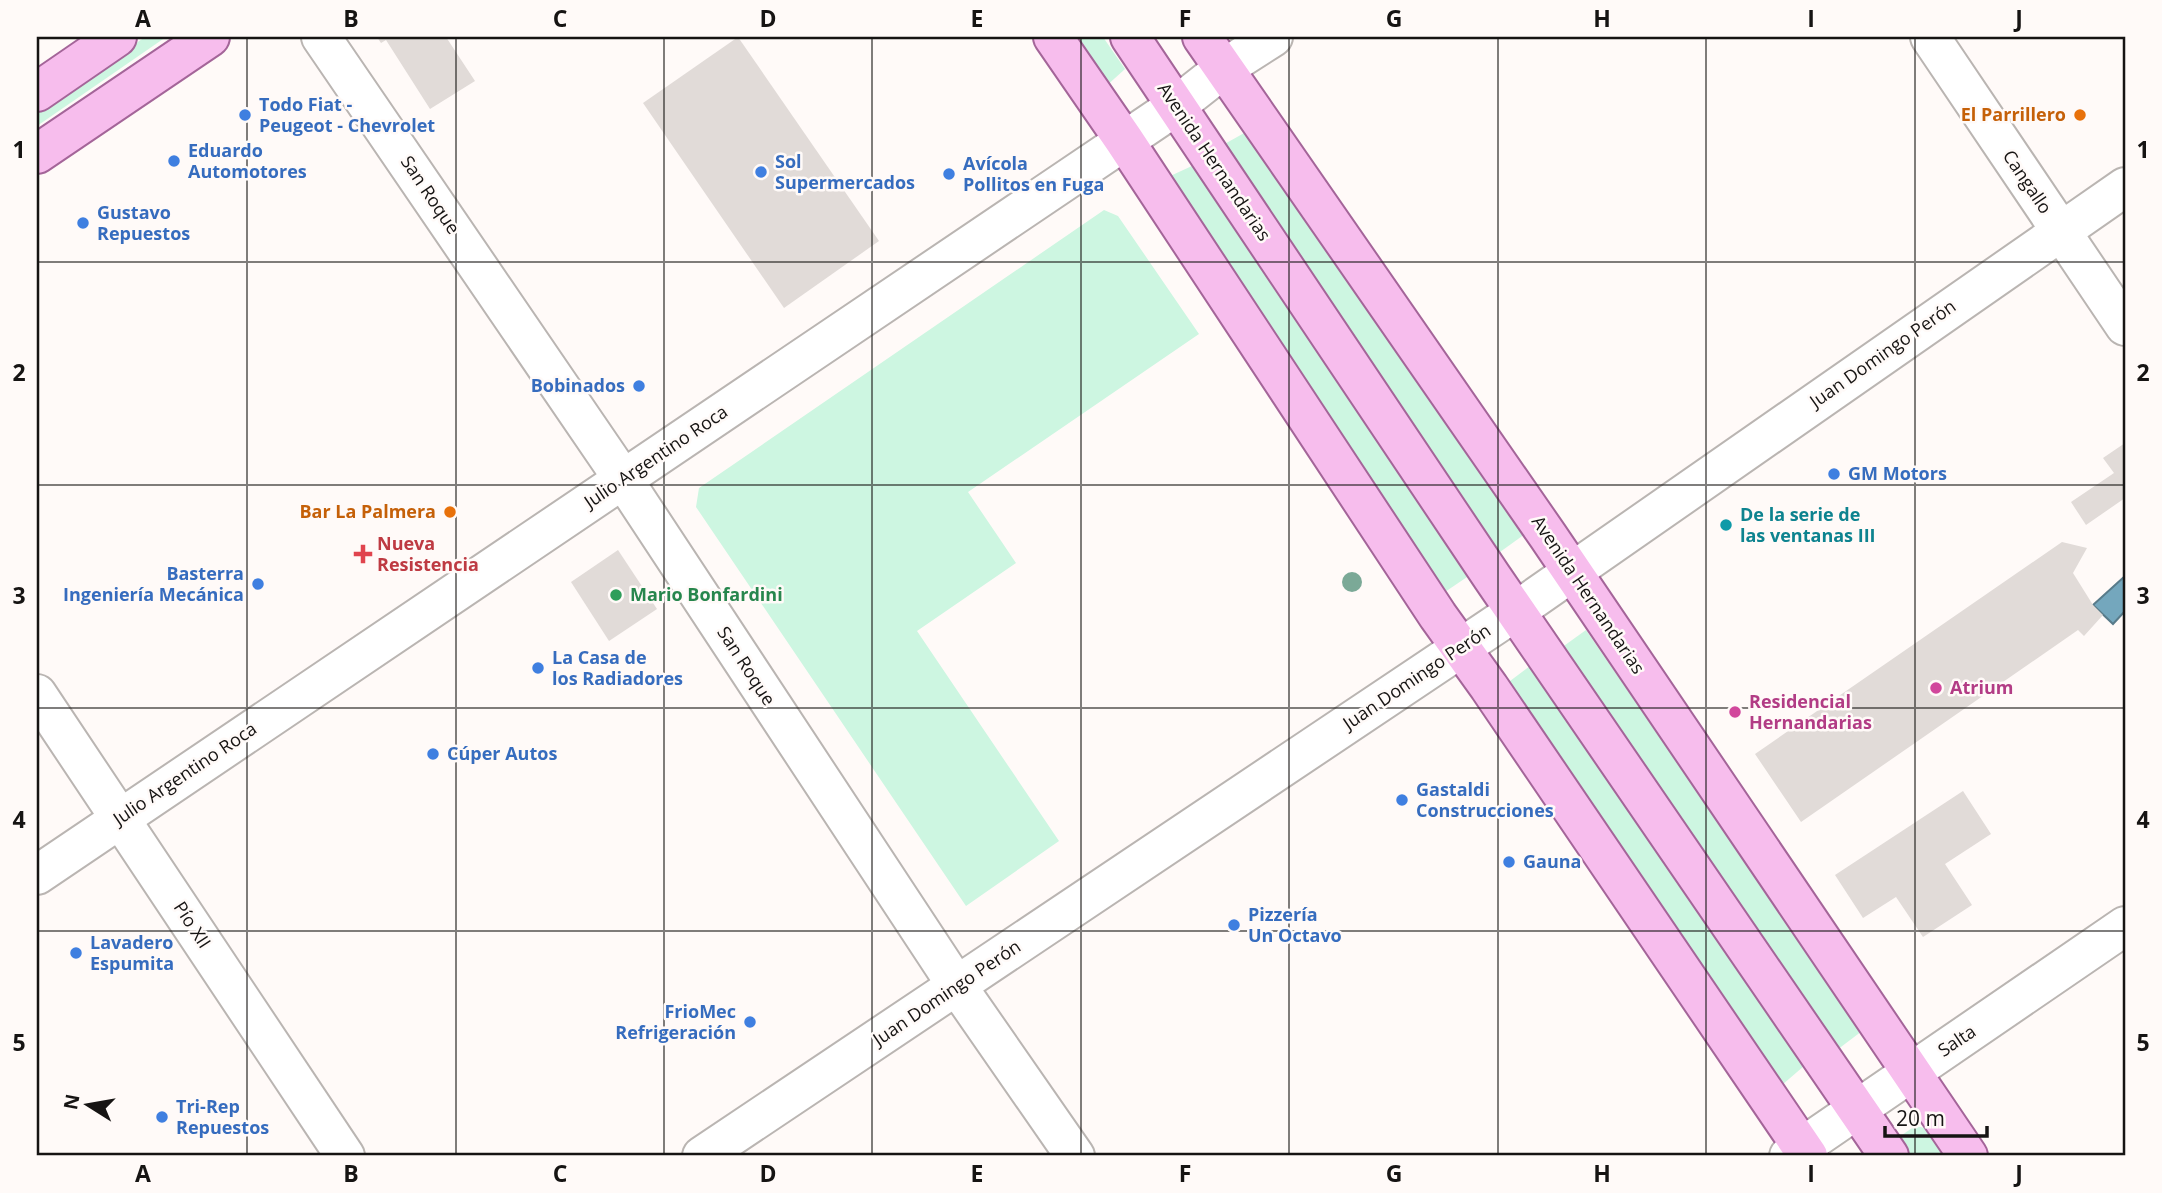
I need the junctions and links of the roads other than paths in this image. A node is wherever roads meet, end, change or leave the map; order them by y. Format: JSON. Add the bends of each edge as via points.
{"nodes":[{"id":1,"x":117,"y":37,"type":"edge"},
{"id":2,"x":210,"y":37,"type":"edge"},
{"id":3,"x":321,"y":37,"type":"edge"},
{"id":4,"x":1053,"y":37,"type":"edge"},
{"id":5,"x":1130,"y":37,"type":"edge"},
{"id":6,"x":1202,"y":37,"type":"edge"},
{"id":7,"x":1273,"y":37,"type":"edge"},
{"id":8,"x":1930,"y":37,"type":"edge"},
{"id":9,"x":1223,"y":69,"type":"junction"},
{"id":10,"x":37,"y":92,"type":"edge"},
{"id":11,"x":1176,"y":106,"type":"junction"},
{"id":12,"x":1124,"y":140,"type":"junction"},
{"id":13,"x":37,"y":154,"type":"edge"},
{"id":14,"x":2125,"y":187,"type":"edge"},
{"id":15,"x":2060,"y":230,"type":"junction"},
{"id":16,"x":2125,"y":326,"type":"edge"},
{"id":17,"x":623,"y":479,"type":"junction"},
{"id":18,"x":1572,"y":571,"type":"junction"},
{"id":19,"x":1516,"y":611,"type":"junction"},
{"id":20,"x":1461,"y":647,"type":"junction"},
{"id":21,"x":37,"y":694,"type":"edge"},
{"id":22,"x":121,"y":817,"type":"junction"},
{"id":23,"x":37,"y":875,"type":"edge"},
{"id":24,"x":2125,"y":926,"type":"edge"},
{"id":25,"x":957,"y":986,"type":"junction"},
{"id":26,"x":1911,"y":1073,"type":"junction"},
{"id":27,"x":1857,"y":1110,"type":"junction"},
{"id":28,"x":1800,"y":1153,"type":"edge"},
{"id":29,"x":345,"y":1156,"type":"edge"},
{"id":30,"x":702,"y":1156,"type":"edge"},
{"id":31,"x":1075,"y":1156,"type":"edge"},
{"id":32,"x":1889,"y":1156,"type":"edge"},
{"id":33,"x":1968,"y":1156,"type":"edge"}],
"edges":[{"from":1,"to":10,"type":"main road"},
{"from":2,"to":13,"type":"main road"},
{"from":3,"to":17,"type":"street","name":"San Roque"},
{"from":4,"to":12,"type":"main road"},
{"from":5,"to":11,"type":"main road","name":"Avenida Hernandarias"},
{"from":6,"to":9,"type":"main road","name":"Avenida Hernandarias"},
{"from":7,"to":9,"type":"street","name":"Julio Argentino Roca"},
{"from":8,"to":15,"type":"street","name":"Cangallo"},
{"from":9,"to":11,"type":"street","name":"Julio Argentino Roca"},
{"from":9,"to":18,"type":"main road","name":"Avenida Hernandarias"},
{"from":11,"to":12,"type":"street","name":"Julio Argentino Roca"},
{"from":11,"to":19,"type":"main road","name":"Avenida Hernandarias"},
{"from":12,"to":17,"type":"street","name":"Julio Argentino Roca"},
{"from":12,"to":20,"type":"main road"},
{"from":14,"to":15,"type":"street","name":"Juan Domingo Perón"},
{"from":15,"to":16,"type":"street","name":"Cangallo"},
{"from":15,"to":18,"type":"street","name":"Juan Domingo Perón"},
{"from":17,"to":22,"type":"street","name":"Julio Argentino Roca"},
{"from":17,"to":25,"type":"street","name":"San Roque"},
{"from":18,"to":19,"type":"street","name":"Juan Domingo Perón"},
{"from":18,"to":26,"type":"main road","name":"Avenida Hernandarias"},
{"from":19,"to":20,"type":"street","name":"Juan Domingo Perón"},
{"from":19,"to":27,"type":"main road","name":"Avenida Hernandarias"},
{"from":20,"to":25,"type":"street","name":"Juan Domingo Perón"},
{"from":20,"to":28,"type":"main road"},
{"from":21,"to":22,"type":"street","name":"Pío XII"},
{"from":22,"to":23,"type":"street","name":"Julio Argentino Roca"},
{"from":22,"to":29,"type":"street","name":"Pío XII"},
{"from":24,"to":26,"type":"street","name":"Salta"},
{"from":25,"to":30,"type":"street","name":"Juan Domingo Perón"},
{"from":25,"to":31,"type":"street","name":"San Roque"},
{"from":26,"to":27,"type":"street","name":"Salta"},
{"from":26,"to":33,"type":"main road","name":"Avenida Hernandarias"},
{"from":27,"to":28,"type":"street","name":"Salta"},
{"from":27,"to":32,"type":"main road","name":"Avenida Hernandarias"}]}
